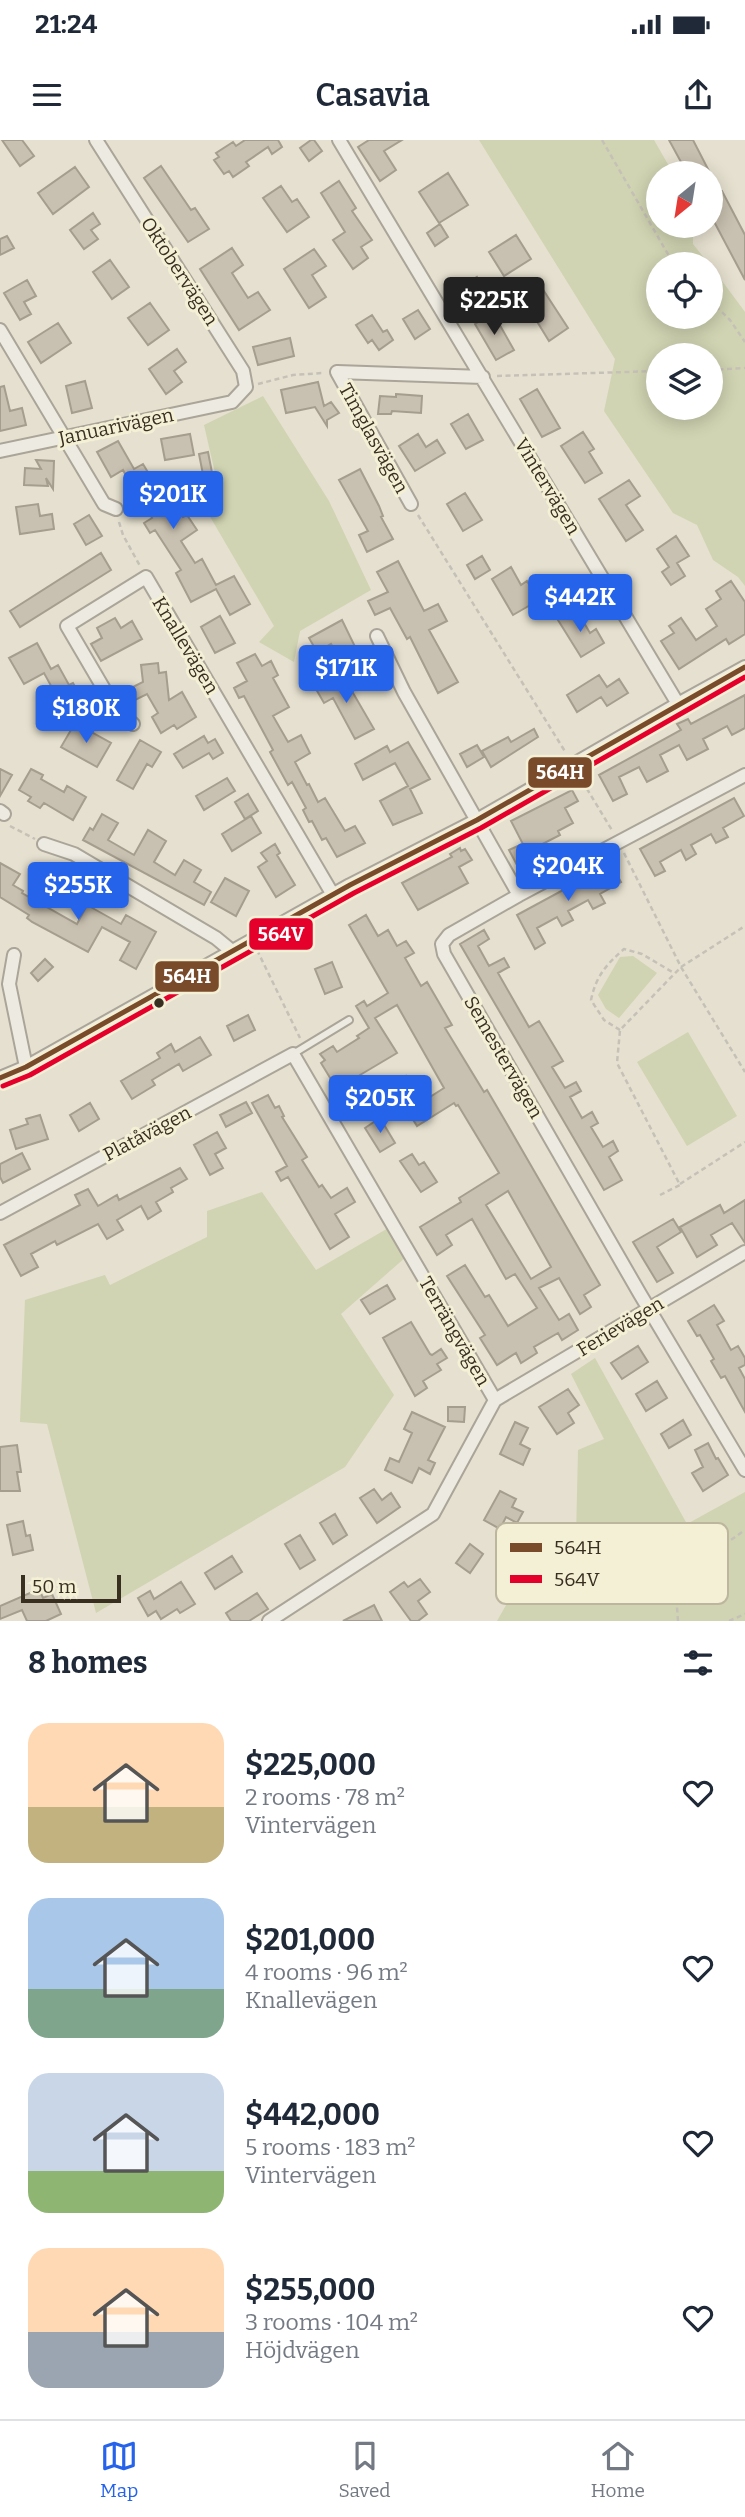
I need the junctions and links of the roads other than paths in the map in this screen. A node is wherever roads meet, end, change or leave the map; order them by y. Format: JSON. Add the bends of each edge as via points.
{"nodes":[{"id":1,"x":96,"y":140,"type":"edge"},
{"id":2,"x":339,"y":140,"type":"edge"},
{"id":3,"x":0,"y":331,"type":"edge"},
{"id":4,"x":483,"y":377,"type":"junction"},
{"id":5,"x":232,"y":402,"type":"joint"},
{"id":6,"x":63,"y":438,"type":"junction"},
{"id":7,"x":0,"y":452,"type":"edge"},
{"id":8,"x":411,"y":504,"type":"road end"},
{"id":9,"x":116,"y":509,"type":"road end"},
{"id":10,"x":377,"y":636,"type":"dead end"},
{"id":11,"x":745,"y":667,"type":"edge"},
{"id":12,"x":678,"y":704,"type":"junction"},
{"id":13,"x":133,"y":724,"type":"dead end"},
{"id":14,"x":745,"y":775,"type":"edge"},
{"id":15,"x":477,"y":820,"type":"junction"},
{"id":16,"x":44,"y":844,"type":"dead end"},
{"id":17,"x":334,"y":895,"type":"junction"},
{"id":18,"x":519,"y":895,"type":"junction"},
{"id":19,"x":233,"y":952,"type":"junction"},
{"id":20,"x":14,"y":955,"type":"dead end"},
{"id":21,"x":349,"y":1020,"type":"dead end"},
{"id":22,"x":298,"y":1051,"type":"junction"},
{"id":23,"x":26,"y":1067,"type":"junction"},
{"id":24,"x":0,"y":1078,"type":"edge"},
{"id":25,"x":0,"y":1213,"type":"edge"},
{"id":26,"x":745,"y":1252,"type":"edge"},
{"id":27,"x":649,"y":1309,"type":"junction"},
{"id":28,"x":495,"y":1400,"type":"junction"},
{"id":29,"x":745,"y":1469,"type":"edge"},
{"id":30,"x":269,"y":1621,"type":"edge"}],
"edges":[{"from":1,"to":5,"type":"street","name":"Oktobervägen","via":[[243,371],[246,387]]},
{"from":2,"to":4,"type":"street","name":"Vintervägen"},
{"from":3,"to":6,"type":"street"},
{"from":4,"to":8,"type":"street","name":"Timglasvägen","via":[[337,372]]},
{"from":4,"to":12,"type":"street","name":"Vintervägen"},
{"from":5,"to":6,"type":"street","name":"Januarivägen"},
{"from":6,"to":7,"type":"street","name":"Januarivägen"},
{"from":6,"to":9,"type":"street","via":[[104,504]]},
{"from":10,"to":15,"type":"street"},
{"from":11,"to":12,"type":"street"},
{"from":12,"to":15,"type":"street"},
{"from":13,"to":17,"type":"street","name":"Knallevägen","via":[[118,713],[67,626],[146,577]]},
{"from":14,"to":18,"type":"street","name":"Semestervägen"},
{"from":15,"to":17,"type":"street"},
{"from":15,"to":18,"type":"street"},
{"from":16,"to":19,"type":"street","via":[[74,853]]},
{"from":17,"to":19,"type":"street"},
{"from":18,"to":27,"type":"street","name":"Semestervägen","via":[[449,936],[442,944],[444,954]]},
{"from":19,"to":23,"type":"street"},
{"from":20,"to":23,"type":"street","via":[[9,984]]},
{"from":21,"to":22,"type":"lane"},
{"from":22,"to":25,"type":"street","name":"Platåvägen"},
{"from":22,"to":28,"type":"street","name":"Terrängvägen"},
{"from":23,"to":24,"type":"street"},
{"from":26,"to":27,"type":"street","name":"Ferievägen"},
{"from":27,"to":28,"type":"street","name":"Ferievägen"},
{"from":27,"to":29,"type":"street","name":"Semestervägen"},
{"from":28,"to":30,"type":"street","name":"Terrängvägen","via":[[433,1514]]}]}
